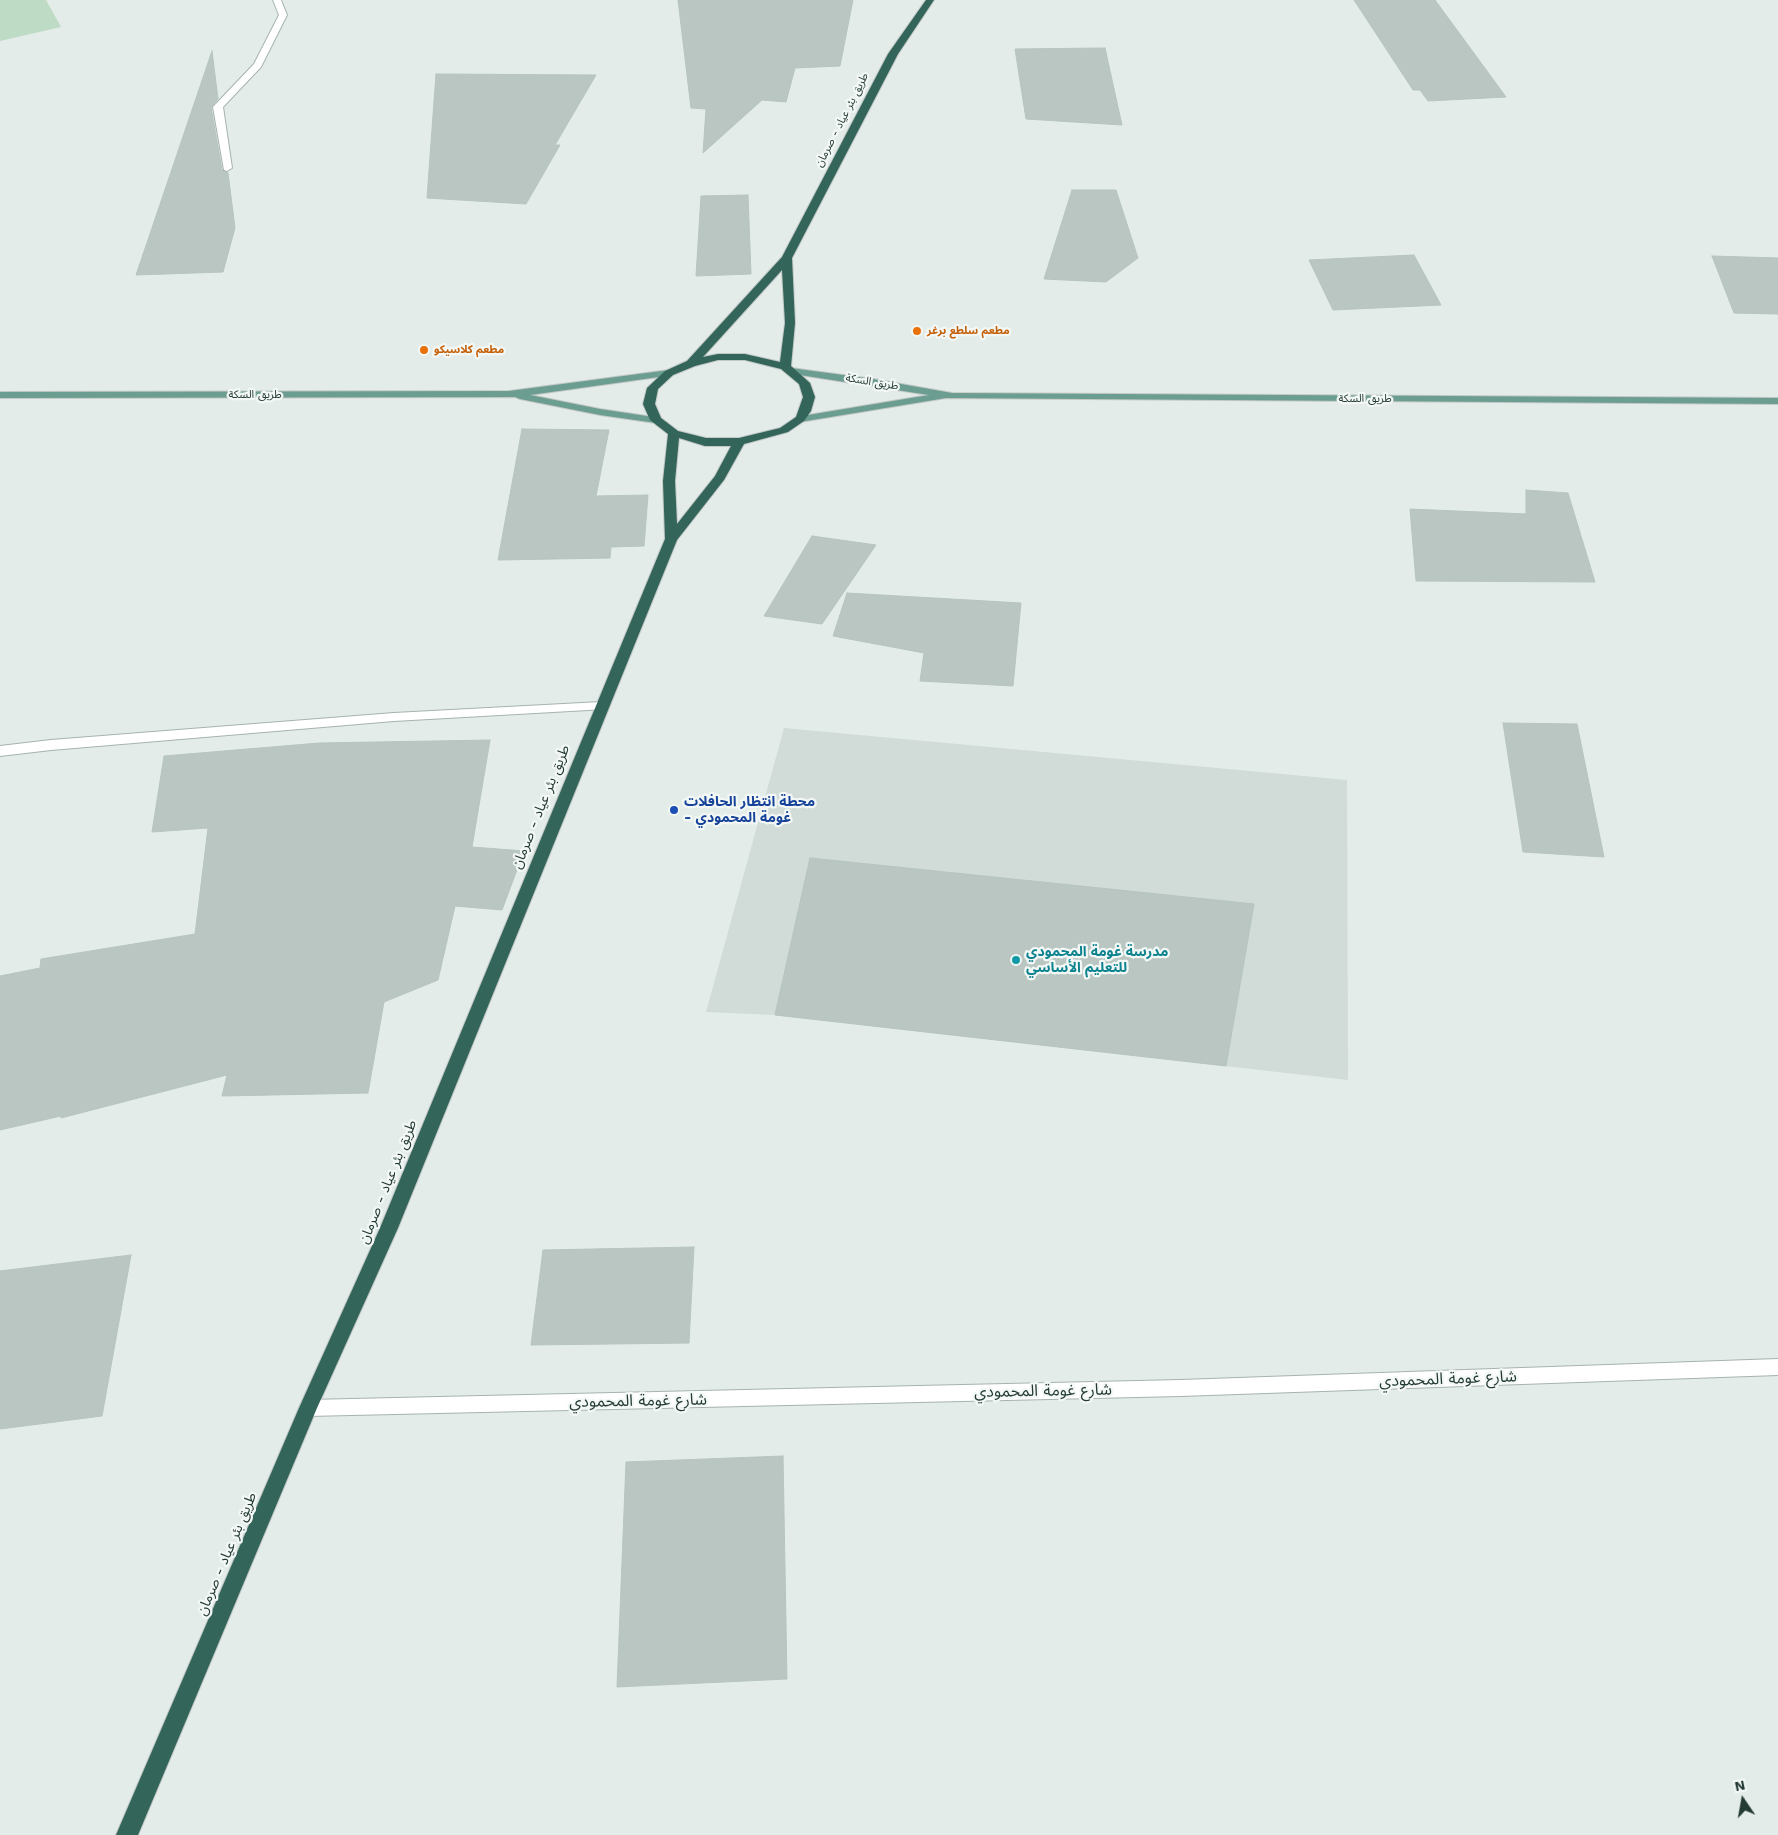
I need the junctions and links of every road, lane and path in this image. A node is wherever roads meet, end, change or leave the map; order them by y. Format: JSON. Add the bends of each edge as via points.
{"nodes":[{"id":1,"x":277,"y":0,"type":"edge"},
{"id":2,"x":930,"y":0,"type":"edge"},
{"id":3,"x":227,"y":168,"type":"dead end"},
{"id":4,"x":787,"y":258,"type":"junction"},
{"id":5,"x":691,"y":363,"type":"junction"},
{"id":6,"x":788,"y":369,"type":"junction"},
{"id":7,"x":669,"y":373,"type":"junction"},
{"id":8,"x":509,"y":394,"type":"junction"},
{"id":9,"x":0,"y":395,"type":"edge"},
{"id":10,"x":952,"y":396,"type":"junction"},
{"id":11,"x":1778,"y":401,"type":"edge"},
{"id":12,"x":800,"y":419,"type":"junction"},
{"id":13,"x":656,"y":420,"type":"junction"},
{"id":14,"x":674,"y":433,"type":"junction"},
{"id":15,"x":739,"y":442,"type":"junction"},
{"id":16,"x":671,"y":539,"type":"junction"},
{"id":17,"x":601,"y":706,"type":"junction"},
{"id":18,"x":0,"y":751,"type":"edge"},
{"id":19,"x":1778,"y":1367,"type":"edge"},
{"id":20,"x":308,"y":1408,"type":"junction"},
{"id":21,"x":127,"y":1835,"type":"edge"}],
"edges":[{"from":1,"to":3,"type":"street","via":[[283,15],[258,65],[218,107]]},
{"from":2,"to":4,"type":"highway","name":"طريق بئر عياد - صرمان","via":[[893,54]]},
{"from":4,"to":5,"type":"highway","name":"طريق بئر عياد - صرمان"},
{"from":4,"to":6,"type":"highway"},
{"from":5,"to":6,"type":"highway","via":[[745,357]]},
{"from":5,"to":7,"type":"highway"},
{"from":6,"to":10,"type":"main road","name":"طريق السكة"},
{"from":6,"to":12,"type":"highway","via":[[804,383],[809,397]]},
{"from":7,"to":8,"type":"main road"},
{"from":7,"to":13,"type":"highway","via":[[653,388],[649,404]]},
{"from":8,"to":9,"type":"main road","name":"طريق السكة"},
{"from":8,"to":13,"type":"main road"},
{"from":10,"to":11,"type":"main road","name":"طريق السكة"},
{"from":10,"to":12,"type":"main road","name":"طريق السكة"},
{"from":12,"to":15,"type":"highway","via":[[784,430]]},
{"from":13,"to":14,"type":"highway"},
{"from":14,"to":15,"type":"highway","via":[[705,442]]},
{"from":14,"to":16,"type":"highway","via":[[669,480]]},
{"from":15,"to":16,"type":"highway","via":[[720,477]]},
{"from":16,"to":17,"type":"highway","name":"طريق بئر عياد - صرمان"},
{"from":17,"to":18,"type":"street","via":[[394,717]]},
{"from":17,"to":20,"type":"highway","name":"طريق بئر عياد - صرمان","via":[[389,1228]]},
{"from":19,"to":20,"type":"street","name":"شارع غومة المحمودي","via":[[1181,1388]]},
{"from":20,"to":21,"type":"highway","name":"طريق بئر عياد - صرمان"}]}
